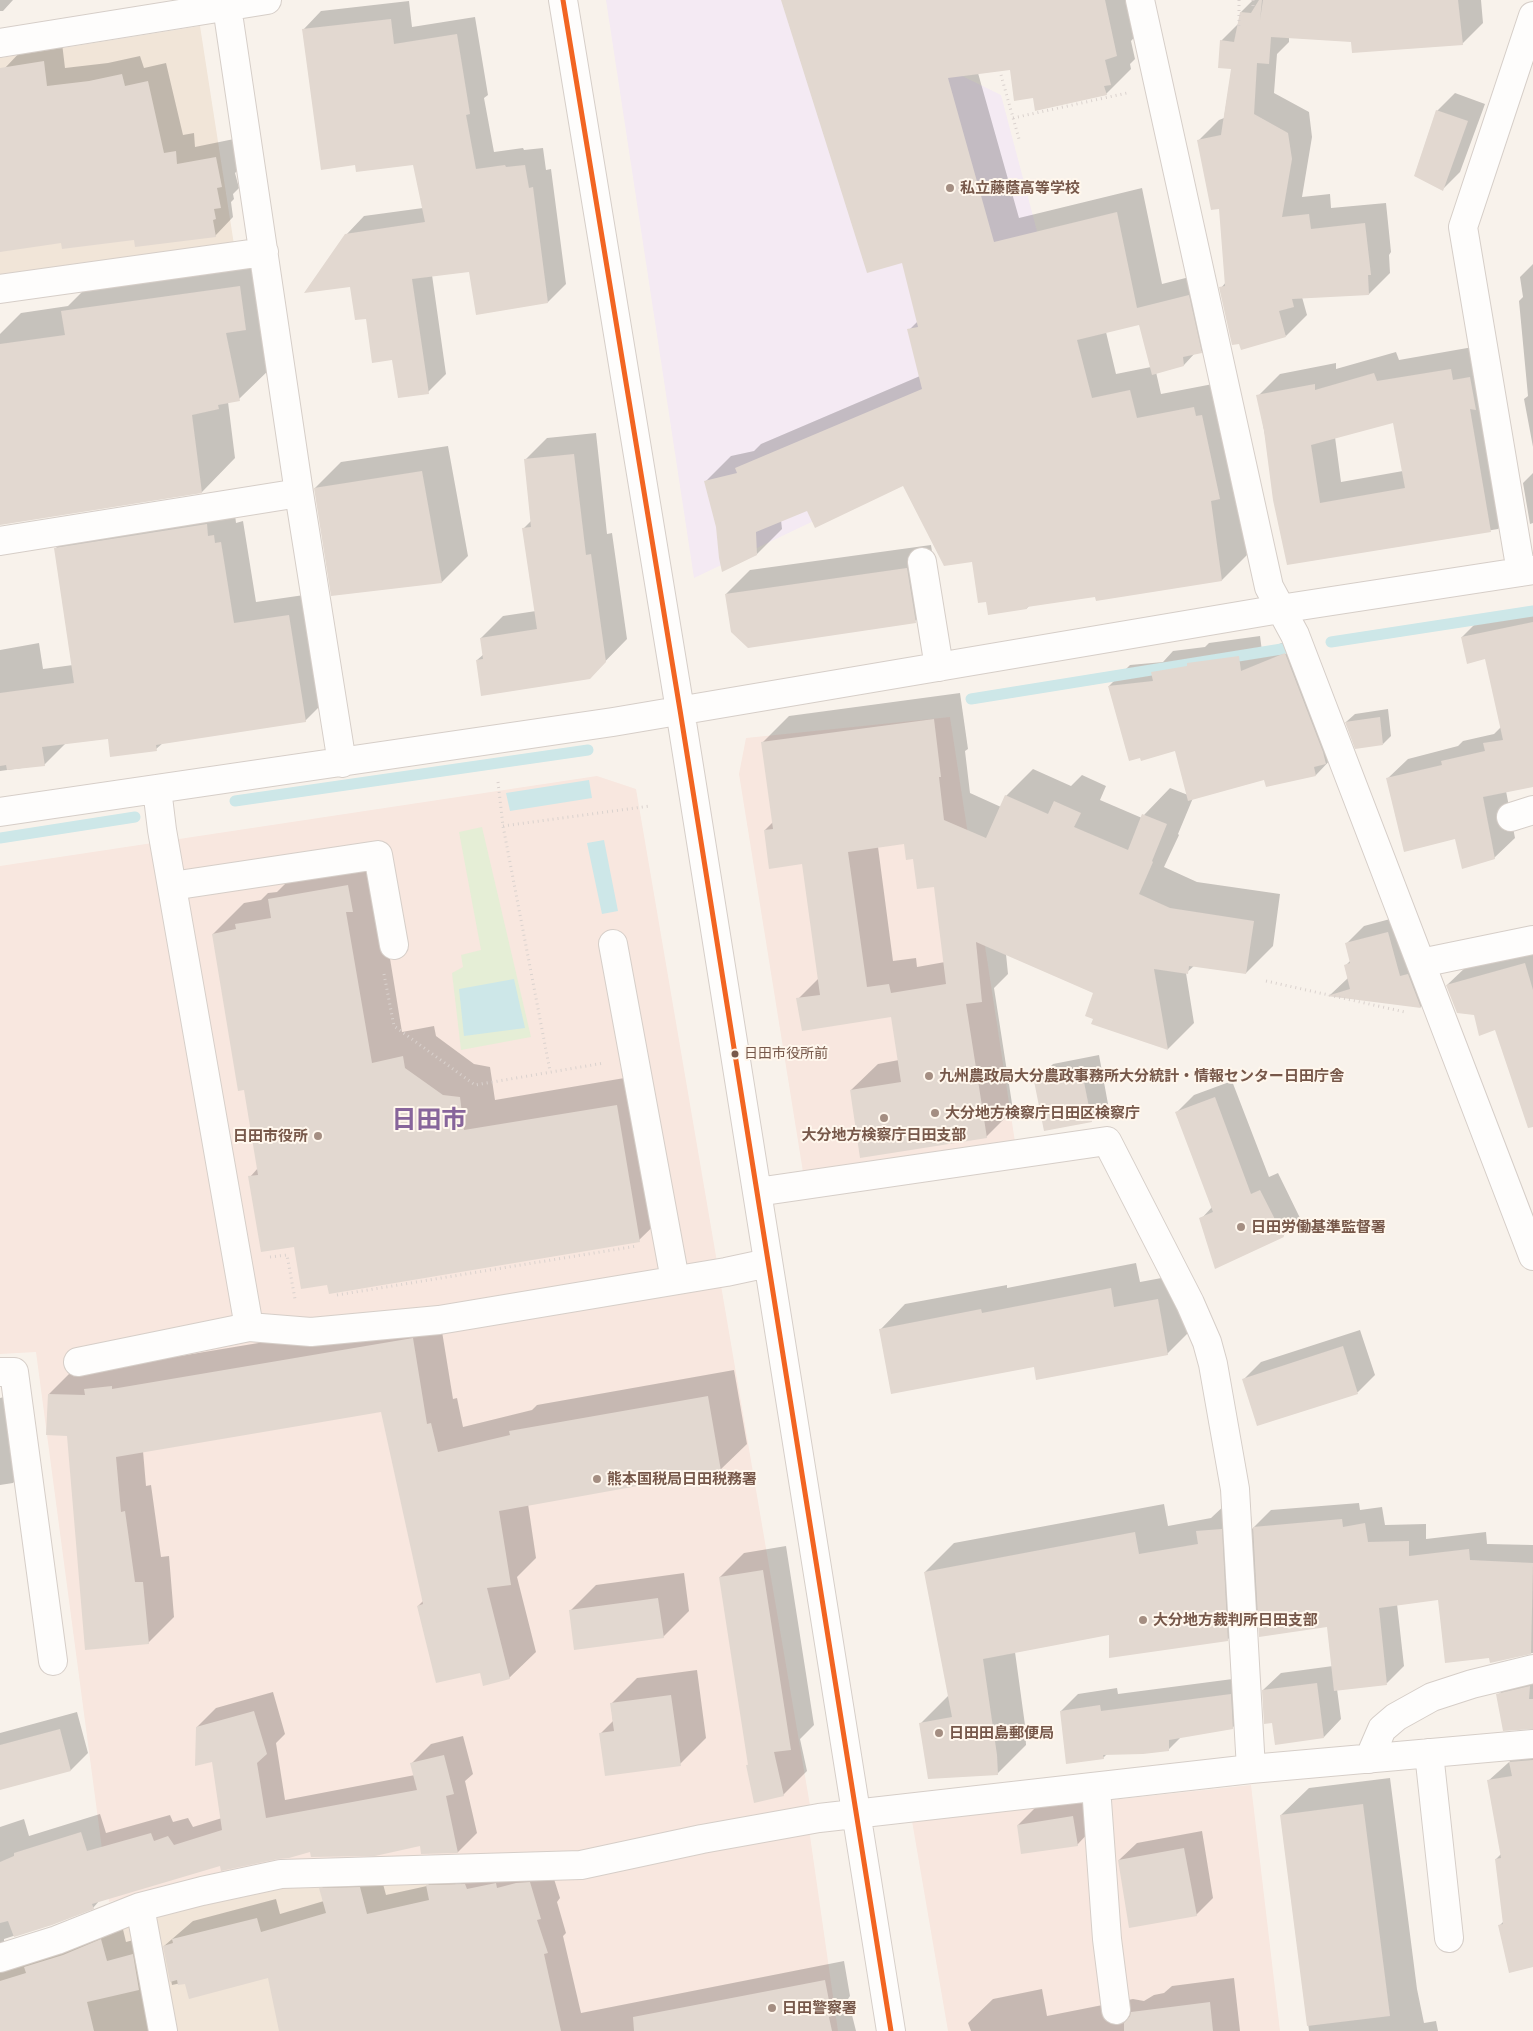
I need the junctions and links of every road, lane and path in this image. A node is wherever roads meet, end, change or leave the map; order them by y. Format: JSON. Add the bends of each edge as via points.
{"nodes":[{"id":1,"x":267,"y":0,"type":"edge"},
{"id":2,"x":563,"y":0,"type":"edge"},
{"id":3,"x":1140,"y":0,"type":"edge"},
{"id":4,"x":1239,"y":0,"type":"edge"},
{"id":5,"x":1253,"y":0,"type":"edge"},
{"id":6,"x":227,"y":3,"type":"edge"},
{"id":7,"x":1253,"y":10,"type":"dead end"},
{"id":8,"x":1533,"y":16,"type":"edge"},
{"id":9,"x":1239,"y":30,"type":"dead end"},
{"id":10,"x":0,"y":43,"type":"edge"},
{"id":11,"x":1001,"y":75,"type":"dead end"},
{"id":12,"x":1159,"y":86,"type":"junction"},
{"id":13,"x":1013,"y":118,"type":"junction"},
{"id":14,"x":1019,"y":139,"type":"dead end"},
{"id":15,"x":264,"y":252,"type":"junction"},
{"id":16,"x":0,"y":289,"type":"edge"},
{"id":17,"x":299,"y":493,"type":"junction"},
{"id":18,"x":0,"y":541,"type":"edge"},
{"id":19,"x":922,"y":562,"type":"dead end"},
{"id":20,"x":1527,"y":571,"type":"edge"},
{"id":21,"x":1280,"y":608,"type":"junction"},
{"id":22,"x":939,"y":667,"type":"junction"},
{"id":23,"x":680,"y":710,"type":"junction"},
{"id":24,"x":342,"y":763,"type":"junction"},
{"id":25,"x":498,"y":782,"type":"dead end"},
{"id":26,"x":157,"y":789,"type":"junction"},
{"id":27,"x":650,"y":806,"type":"dead end"},
{"id":28,"x":0,"y":812,"type":"edge"},
{"id":29,"x":503,"y":826,"type":"junction"},
{"id":30,"x":172,"y":886,"type":"junction"},
{"id":31,"x":1533,"y":940,"type":"edge"},
{"id":32,"x":613,"y":944,"type":"dead end"},
{"id":33,"x":389,"y":957,"type":"joint"},
{"id":34,"x":1421,"y":963,"type":"junction"},
{"id":35,"x":1266,"y":980,"type":"dead end"},
{"id":36,"x":1442,"y":1020,"type":"junction"},
{"id":37,"x":608,"y":1062,"type":"dead end"},
{"id":38,"x":550,"y":1071,"type":"junction"},
{"id":39,"x":757,"y":1192,"type":"junction"},
{"id":40,"x":639,"y":1246,"type":"dead end"},
{"id":41,"x":287,"y":1255,"type":"dead end"},
{"id":42,"x":1533,"y":1256,"type":"edge"},
{"id":43,"x":768,"y":1263,"type":"junction"},
{"id":44,"x":675,"y":1280,"type":"junction"},
{"id":45,"x":335,"y":1295,"type":"dead end"},
{"id":46,"x":296,"y":1301,"type":"dead end"},
{"id":47,"x":249,"y":1327,"type":"junction"},
{"id":48,"x":78,"y":1362,"type":"dead end"},
{"id":49,"x":0,"y":1372,"type":"edge"},
{"id":50,"x":53,"y":1661,"type":"dead end"},
{"id":51,"x":1533,"y":1669,"type":"edge"},
{"id":52,"x":1533,"y":1744,"type":"edge"},
{"id":53,"x":1429,"y":1753,"type":"junction"},
{"id":54,"x":1369,"y":1759,"type":"junction"},
{"id":55,"x":1251,"y":1769,"type":"junction"},
{"id":56,"x":1096,"y":1787,"type":"junction"},
{"id":57,"x":857,"y":1814,"type":"junction"},
{"id":58,"x":140,"y":1907,"type":"junction"},
{"id":59,"x":1449,"y":1938,"type":"dead end"},
{"id":60,"x":0,"y":1958,"type":"edge"},
{"id":61,"x":1116,"y":2010,"type":"dead end"},
{"id":62,"x":164,"y":2031,"type":"edge"},
{"id":63,"x":891,"y":2031,"type":"edge"}],
"edges":[{"from":1,"to":6,"type":"street"},
{"from":2,"to":23,"type":"street"},
{"from":3,"to":12,"type":"street"},
{"from":4,"to":9,"type":"path"},
{"from":5,"to":7,"type":"path"},
{"from":6,"to":10,"type":"street"},
{"from":6,"to":15,"type":"street"},
{"from":8,"to":20,"type":"street","via":[[1463,227]]},
{"from":11,"to":13,"type":"path"},
{"from":12,"to":13,"type":"path"},
{"from":12,"to":21,"type":"street","via":[[1269,587]]},
{"from":13,"to":14,"type":"path"},
{"from":15,"to":16,"type":"street"},
{"from":15,"to":17,"type":"street"},
{"from":17,"to":18,"type":"street"},
{"from":17,"to":24,"type":"street"},
{"from":19,"to":22,"type":"street"},
{"from":20,"to":21,"type":"street"},
{"from":21,"to":22,"type":"street"},
{"from":21,"to":34,"type":"street","via":[[1295,635]]},
{"from":22,"to":23,"type":"street"},
{"from":23,"to":24,"type":"street"},
{"from":23,"to":39,"type":"street"},
{"from":24,"to":26,"type":"street"},
{"from":25,"to":29,"type":"path"},
{"from":26,"to":28,"type":"street"},
{"from":26,"to":30,"type":"street"},
{"from":27,"to":29,"type":"path"},
{"from":29,"to":38,"type":"path"},
{"from":30,"to":33,"type":"street","via":[[378,855]]},
{"from":30,"to":47,"type":"street"},
{"from":31,"to":34,"type":"street"},
{"from":32,"to":44,"type":"street"},
{"from":33,"to":38,"type":"path","via":[[394,1026],[475,1085]]},
{"from":34,"to":36,"type":"street"},
{"from":35,"to":36,"type":"path"},
{"from":36,"to":42,"type":"street"},
{"from":37,"to":38,"type":"path"},
{"from":39,"to":43,"type":"street"},
{"from":39,"to":55,"type":"street","via":[[1107,1141],[1190,1302],[1213,1364],[1235,1489]]},
{"from":40,"to":45,"type":"path"},
{"from":41,"to":46,"type":"path"},
{"from":43,"to":44,"type":"street"},
{"from":43,"to":57,"type":"street"},
{"from":44,"to":47,"type":"street","via":[[440,1320],[311,1332]]},
{"from":47,"to":48,"type":"street"},
{"from":49,"to":50,"type":"street","via":[[14,1372]]},
{"from":51,"to":54,"type":"street","via":[[1432,1697],[1396,1716],[1376,1737]]},
{"from":52,"to":53,"type":"street"},
{"from":53,"to":54,"type":"street"},
{"from":53,"to":59,"type":"street"},
{"from":54,"to":55,"type":"street"},
{"from":55,"to":56,"type":"street"},
{"from":56,"to":57,"type":"street"},
{"from":56,"to":61,"type":"street","via":[[1104,1905]]},
{"from":57,"to":58,"type":"street","via":[[702,1839],[581,1865],[281,1874]]},
{"from":57,"to":63,"type":"street"},
{"from":58,"to":60,"type":"street"},
{"from":58,"to":62,"type":"street"}]}
